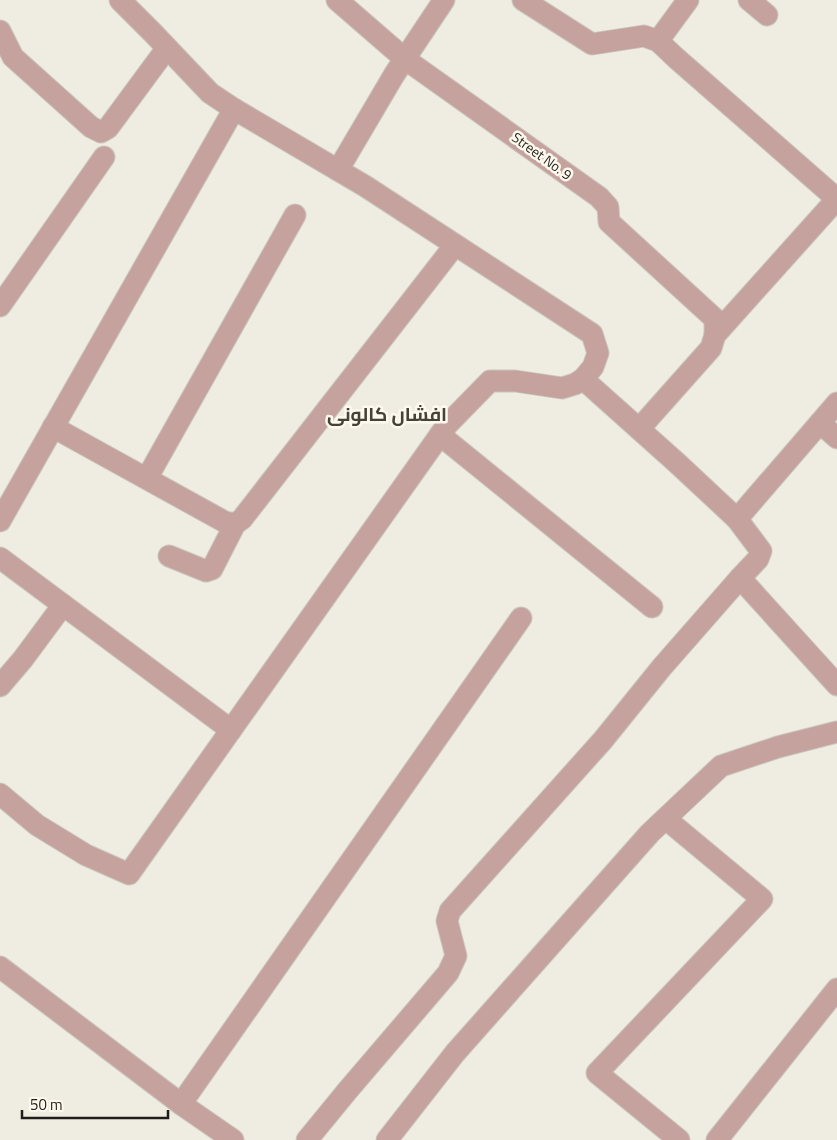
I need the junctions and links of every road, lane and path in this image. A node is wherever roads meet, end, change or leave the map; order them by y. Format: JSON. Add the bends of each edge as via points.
{"nodes":[{"id":1,"x":120,"y":0,"type":"edge"},
{"id":2,"x":337,"y":0,"type":"edge"},
{"id":3,"x":444,"y":0,"type":"edge"},
{"id":4,"x":523,"y":0,"type":"edge"},
{"id":5,"x":688,"y":0,"type":"edge"},
{"id":6,"x":749,"y":0,"type":"edge"},
{"id":7,"x":767,"y":15,"type":"dead end"},
{"id":8,"x":0,"y":31,"type":"edge"},
{"id":9,"x":658,"y":41,"type":"junction"},
{"id":10,"x":167,"y":48,"type":"junction"},
{"id":11,"x":405,"y":58,"type":"junction"},
{"id":12,"x":234,"y":109,"type":"junction"},
{"id":13,"x":104,"y":157,"type":"dead end"},
{"id":14,"x":338,"y":170,"type":"junction"},
{"id":15,"x":837,"y":199,"type":"edge"},
{"id":16,"x":296,"y":215,"type":"dead end"},
{"id":17,"x":455,"y":245,"type":"junction"},
{"id":18,"x":0,"y":306,"type":"edge"},
{"id":19,"x":715,"y":335,"type":"junction"},
{"id":20,"x":583,"y":379,"type":"junction"},
{"id":21,"x":837,"y":403,"type":"edge"},
{"id":22,"x":820,"y":423,"type":"junction"},
{"id":23,"x":53,"y":427,"type":"junction"},
{"id":24,"x":639,"y":429,"type":"junction"},
{"id":25,"x":440,"y":435,"type":"junction"},
{"id":26,"x":837,"y":438,"type":"edge"},
{"id":27,"x":147,"y":478,"type":"junction"},
{"id":28,"x":737,"y":519,"type":"junction"},
{"id":29,"x":0,"y":522,"type":"edge"},
{"id":30,"x":235,"y":524,"type":"junction"},
{"id":31,"x":169,"y":556,"type":"dead end"},
{"id":32,"x":0,"y":558,"type":"edge"},
{"id":33,"x":740,"y":578,"type":"junction"},
{"id":34,"x":63,"y":605,"type":"junction"},
{"id":35,"x":652,"y":606,"type":"dead end"},
{"id":36,"x":520,"y":618,"type":"dead end"},
{"id":37,"x":837,"y":685,"type":"edge"},
{"id":38,"x":0,"y":686,"type":"edge"},
{"id":39,"x":231,"y":730,"type":"junction"},
{"id":40,"x":837,"y":732,"type":"edge"},
{"id":41,"x":0,"y":794,"type":"edge"},
{"id":42,"x":666,"y":819,"type":"junction"},
{"id":43,"x":0,"y":968,"type":"edge"},
{"id":44,"x":837,"y":989,"type":"edge"},
{"id":45,"x":181,"y":1104,"type":"junction"},
{"id":46,"x":211,"y":1134,"type":"edge"},
{"id":47,"x":234,"y":1140,"type":"edge"},
{"id":48,"x":307,"y":1140,"type":"edge"},
{"id":49,"x":387,"y":1140,"type":"edge"},
{"id":50,"x":679,"y":1140,"type":"edge"},
{"id":51,"x":717,"y":1140,"type":"edge"}],
"edges":[{"from":1,"to":10,"type":"street"},
{"from":2,"to":11,"type":"street","name":"Street No. 9"},
{"from":3,"to":11,"type":"street"},
{"from":4,"to":9,"type":"street","via":[[592,44],[644,36]]},
{"from":5,"to":9,"type":"street"},
{"from":6,"to":7,"type":"street"},
{"from":8,"to":10,"type":"street","via":[[13,57],[101,132],[108,128]]},
{"from":9,"to":15,"type":"street"},
{"from":10,"to":12,"type":"street","via":[[210,93]]},
{"from":11,"to":14,"type":"street"},
{"from":11,"to":19,"type":"street","name":"Street No. 9","via":[[599,197],[608,207],[609,222],[715,318]]},
{"from":12,"to":14,"type":"street"},
{"from":12,"to":23,"type":"street"},
{"from":13,"to":18,"type":"street"},
{"from":14,"to":17,"type":"street"},
{"from":15,"to":19,"type":"street"},
{"from":16,"to":27,"type":"street"},
{"from":17,"to":20,"type":"street","via":[[592,334],[598,353],[593,367]]},
{"from":17,"to":30,"type":"street"},
{"from":19,"to":24,"type":"street","via":[[711,348]]},
{"from":20,"to":24,"type":"street"},
{"from":20,"to":25,"type":"street","via":[[562,388],[490,381]]},
{"from":21,"to":22,"type":"street"},
{"from":22,"to":26,"type":"street"},
{"from":22,"to":28,"type":"street"},
{"from":23,"to":27,"type":"street"},
{"from":23,"to":29,"type":"street"},
{"from":24,"to":28,"type":"street"},
{"from":25,"to":35,"type":"street"},
{"from":25,"to":39,"type":"street"},
{"from":27,"to":30,"type":"street","via":[[225,522]]},
{"from":28,"to":33,"type":"street","via":[[761,551],[758,559]]},
{"from":30,"to":31,"type":"street","via":[[212,569],[206,572]]},
{"from":32,"to":34,"type":"street"},
{"from":33,"to":37,"type":"street"},
{"from":33,"to":48,"type":"street","via":[[603,740],[450,911],[447,921],[456,956],[448,973]]},
{"from":34,"to":38,"type":"street"},
{"from":34,"to":39,"type":"street"},
{"from":36,"to":45,"type":"street"},
{"from":39,"to":41,"type":"street","via":[[129,874],[86,855],[37,825]]},
{"from":40,"to":42,"type":"street","via":[[722,766]]},
{"from":42,"to":49,"type":"street","via":[[650,833],[455,1053]]},
{"from":42,"to":50,"type":"street","via":[[762,899],[597,1073]]},
{"from":43,"to":45,"type":"street"},
{"from":44,"to":51,"type":"street"},
{"from":45,"to":46,"type":"street"},
{"from":46,"to":47,"type":"street"}]}
